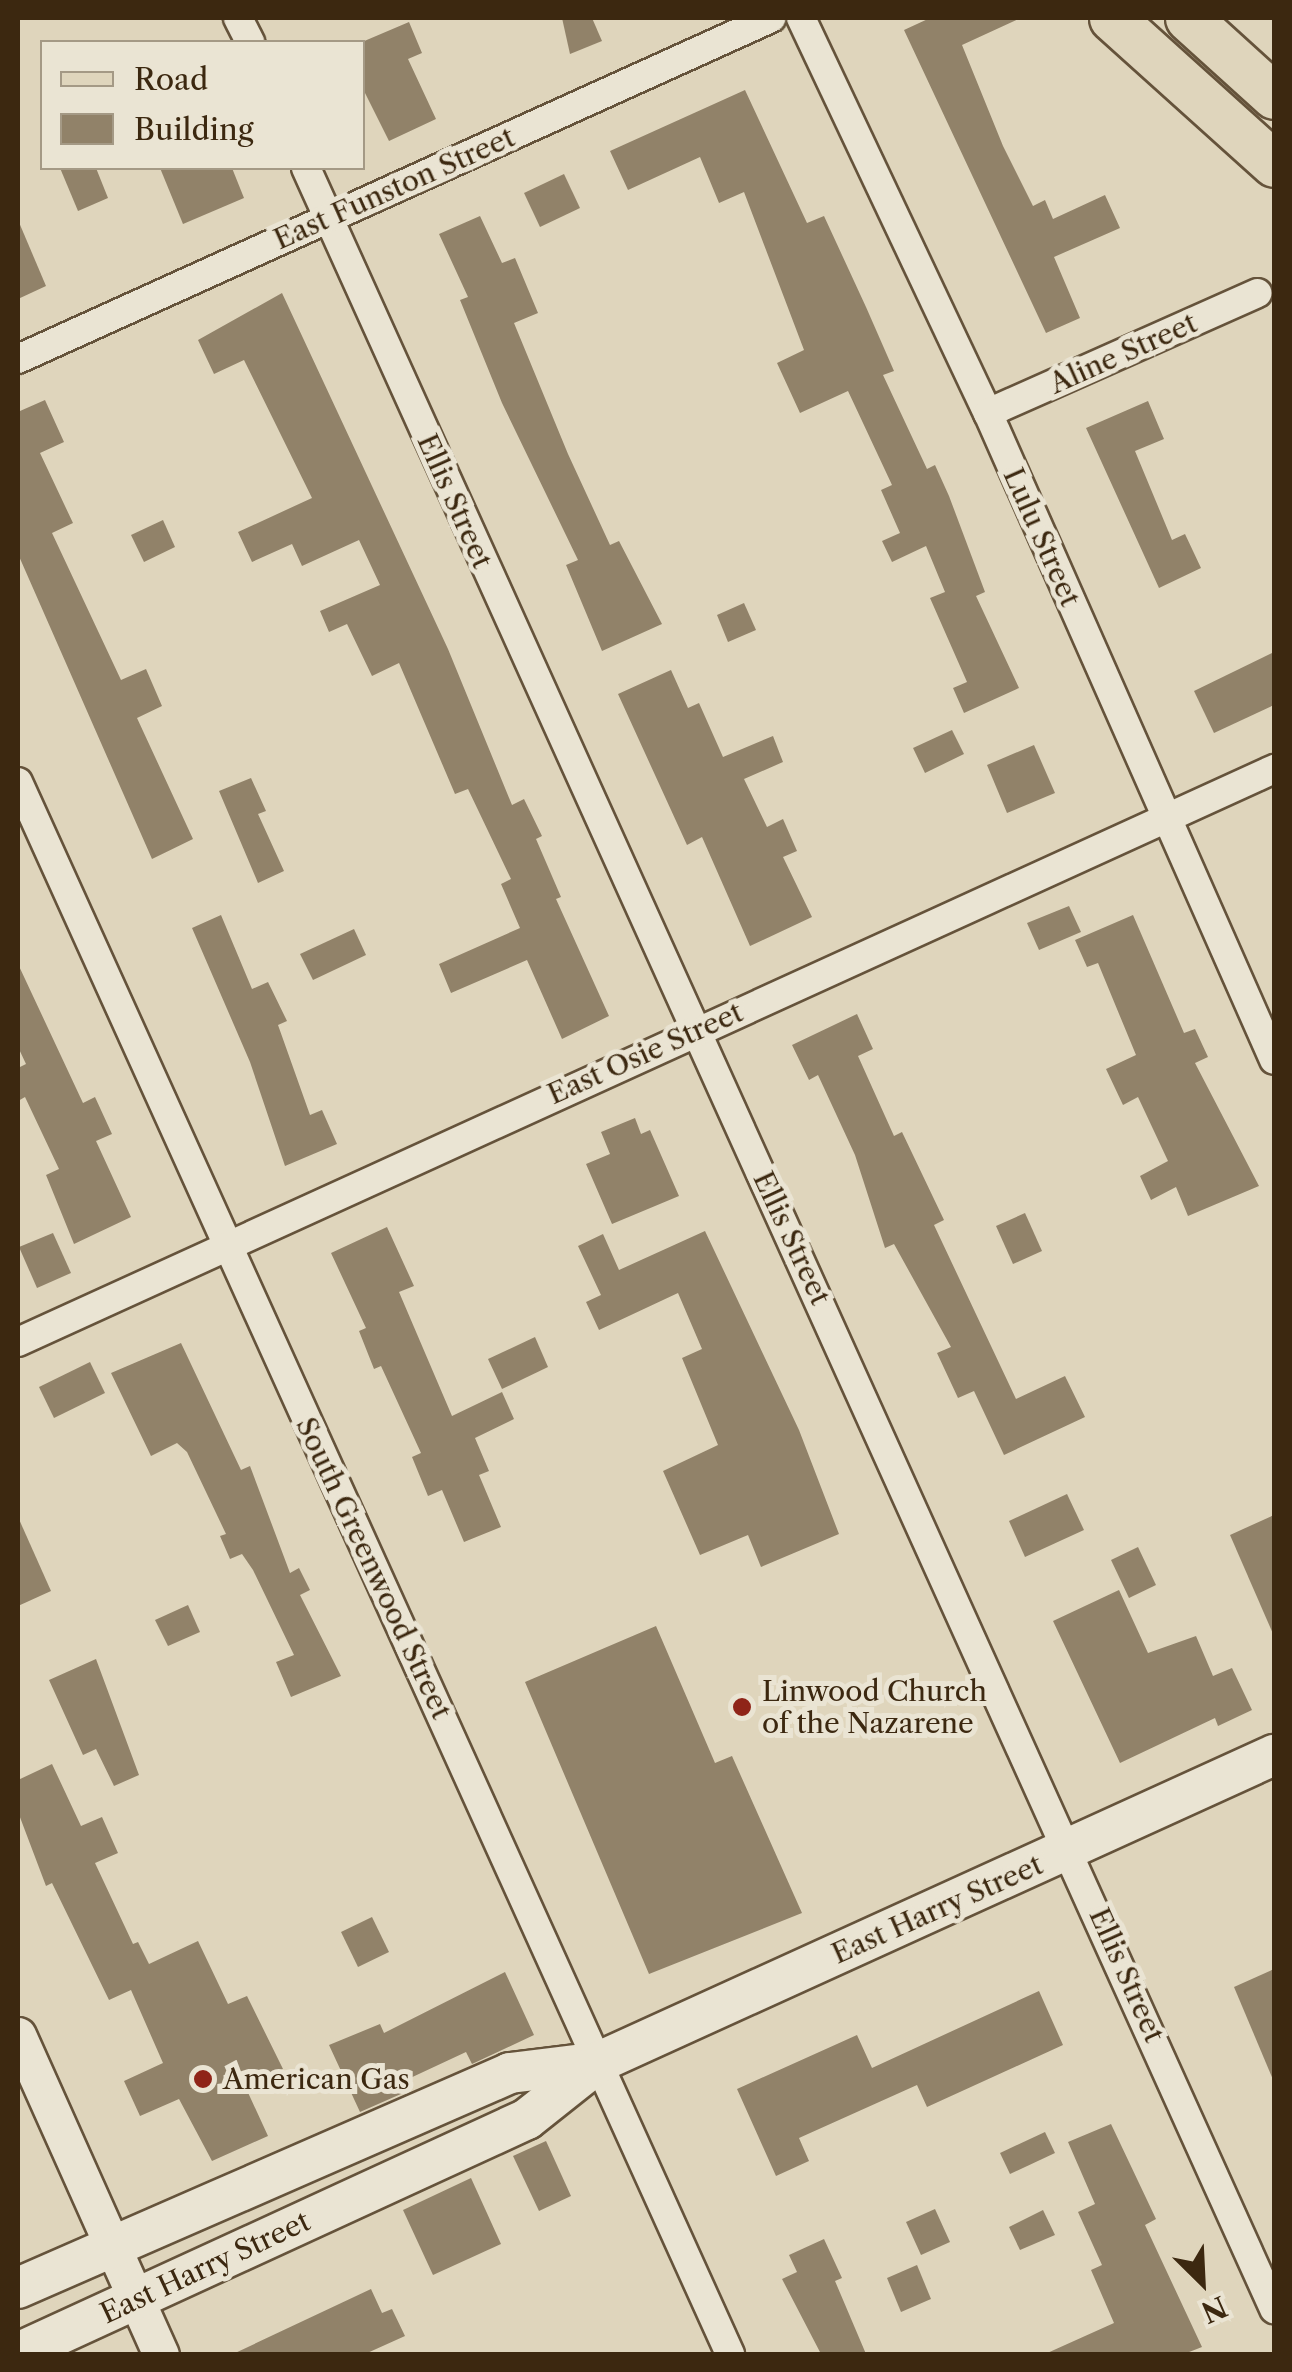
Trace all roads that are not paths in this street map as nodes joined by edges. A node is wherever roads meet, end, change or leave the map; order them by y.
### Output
1 (770, 18) edge
2 (802, 18) edge
3 (1112, 18) edge
4 (1188, 18) edge
5 (1274, 96) edge
6 (1274, 164) edge
7 (307, 170) edge
8 (328, 218) junction
9 (1258, 293) dead end
10 (18, 359) edge
11 (988, 413) junction
12 (1274, 769) edge
13 (18, 782) edge
14 (1165, 820) junction
15 (696, 1030) junction
16 (1274, 1060) edge
17 (227, 1245) junction
18 (18, 1342) edge
19 (1274, 1756) edge
20 (1070, 1848) junction
21 (18, 2035) edge
22 (600, 2062) junction
23 (112, 2244) junction
24 (18, 2288) edge
25 (136, 2299) junction
26 (1274, 2309) edge
27 (18, 2353) edge
28 (161, 2354) edge
29 (730, 2354) edge

1 - 8 street, East Funston Street
2 - 11 street, Lulu Street
3 - 6 main road
4 - 5 main road
7 - 8 street, Ellis Street
8 - 10 street, East Funston Street
8 - 15 street, Ellis Street
9 - 11 street, Aline Street
11 - 14 street, Lulu Street
12 - 14 street, East Osie Street
13 - 17 street, South Greenwood Street
14 - 15 street, East Osie Street
14 - 16 street, Lulu Street
15 - 17 street, East Osie Street
15 - 20 street, Ellis Street
17 - 18 street, East Osie Street
17 - 22 street, South Greenwood Street
19 - 20 main road, East Harry Street
20 - 22 main road, East Harry Street
20 - 26 street, Ellis Street
21 - 23 street
22 - 23 main road, East Harry Street
22 - 25 main road, East Harry Street
22 - 29 street, South Greenwood Street
23 - 24 main road, East Harry Street
23 - 25 street
25 - 27 main road, East Harry Street
25 - 28 street

